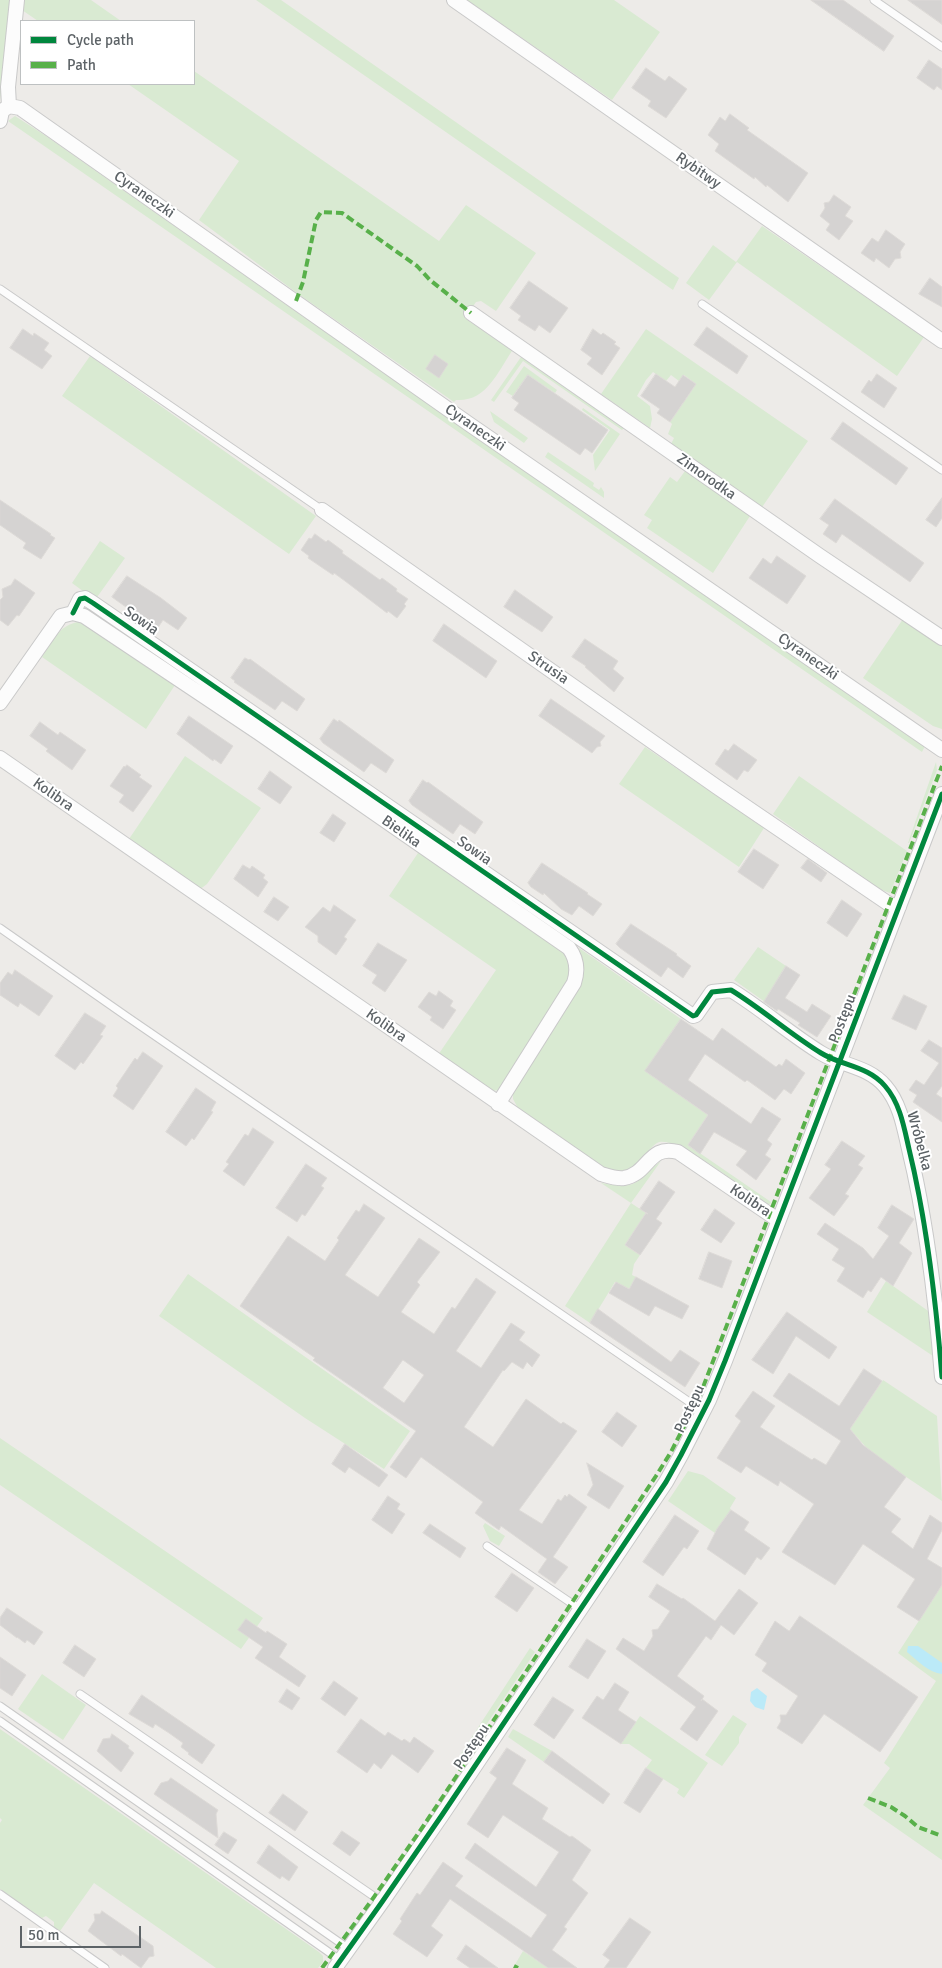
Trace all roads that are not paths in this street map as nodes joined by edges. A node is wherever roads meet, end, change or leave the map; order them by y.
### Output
1 (17, 0) edge
2 (454, 0) edge
3 (874, 0) edge
4 (942, 47) edge
5 (9, 106) junction
6 (0, 121) edge
7 (0, 289) edge
8 (702, 304) dead end
9 (471, 314) dead end
10 (942, 341) edge
11 (942, 470) edge
12 (322, 510) joint
13 (78, 614) junction
14 (942, 638) edge
15 (0, 703) edge
16 (942, 750) edge
17 (0, 758) edge
18 (942, 794) edge
19 (899, 907) junction
20 (0, 928) edge
21 (840, 1062) junction
22 (498, 1104) junction
23 (778, 1220) junction
24 (942, 1377) edge
25 (704, 1412) junction
26 (487, 1546) dead end
27 (580, 1609) junction
28 (80, 1694) dead end
29 (0, 1706) edge
30 (0, 1721) edge
31 (0, 1894) edge
32 (382, 1902) junction
33 (341, 1959) edge
34 (105, 1968) edge

1 - 5 street
2 - 10 street, Rybitwy
3 - 4 lane
5 - 6 street
5 - 16 street, Cyraneczki
7 - 12 lane, Strusia
8 - 11 lane
9 - 14 street, Zimorodka
12 - 19 street, Strusia
13 - 15 street
13 - 21 street, Sowia
13 - 22 street, Bielika
17 - 22 street, Kolibra
18 - 19 street, Postępu
19 - 21 street, Postępu
20 - 25 lane
21 - 23 street, Postępu
21 - 24 street, Wróbelka
22 - 23 street, Kolibra
23 - 25 street, Postępu
25 - 27 street, Postępu
26 - 27 lane
27 - 32 street, Postępu
28 - 32 lane
29 - 33 lane
30 - 33 lane
31 - 34 lane
32 - 33 street, Postępu

